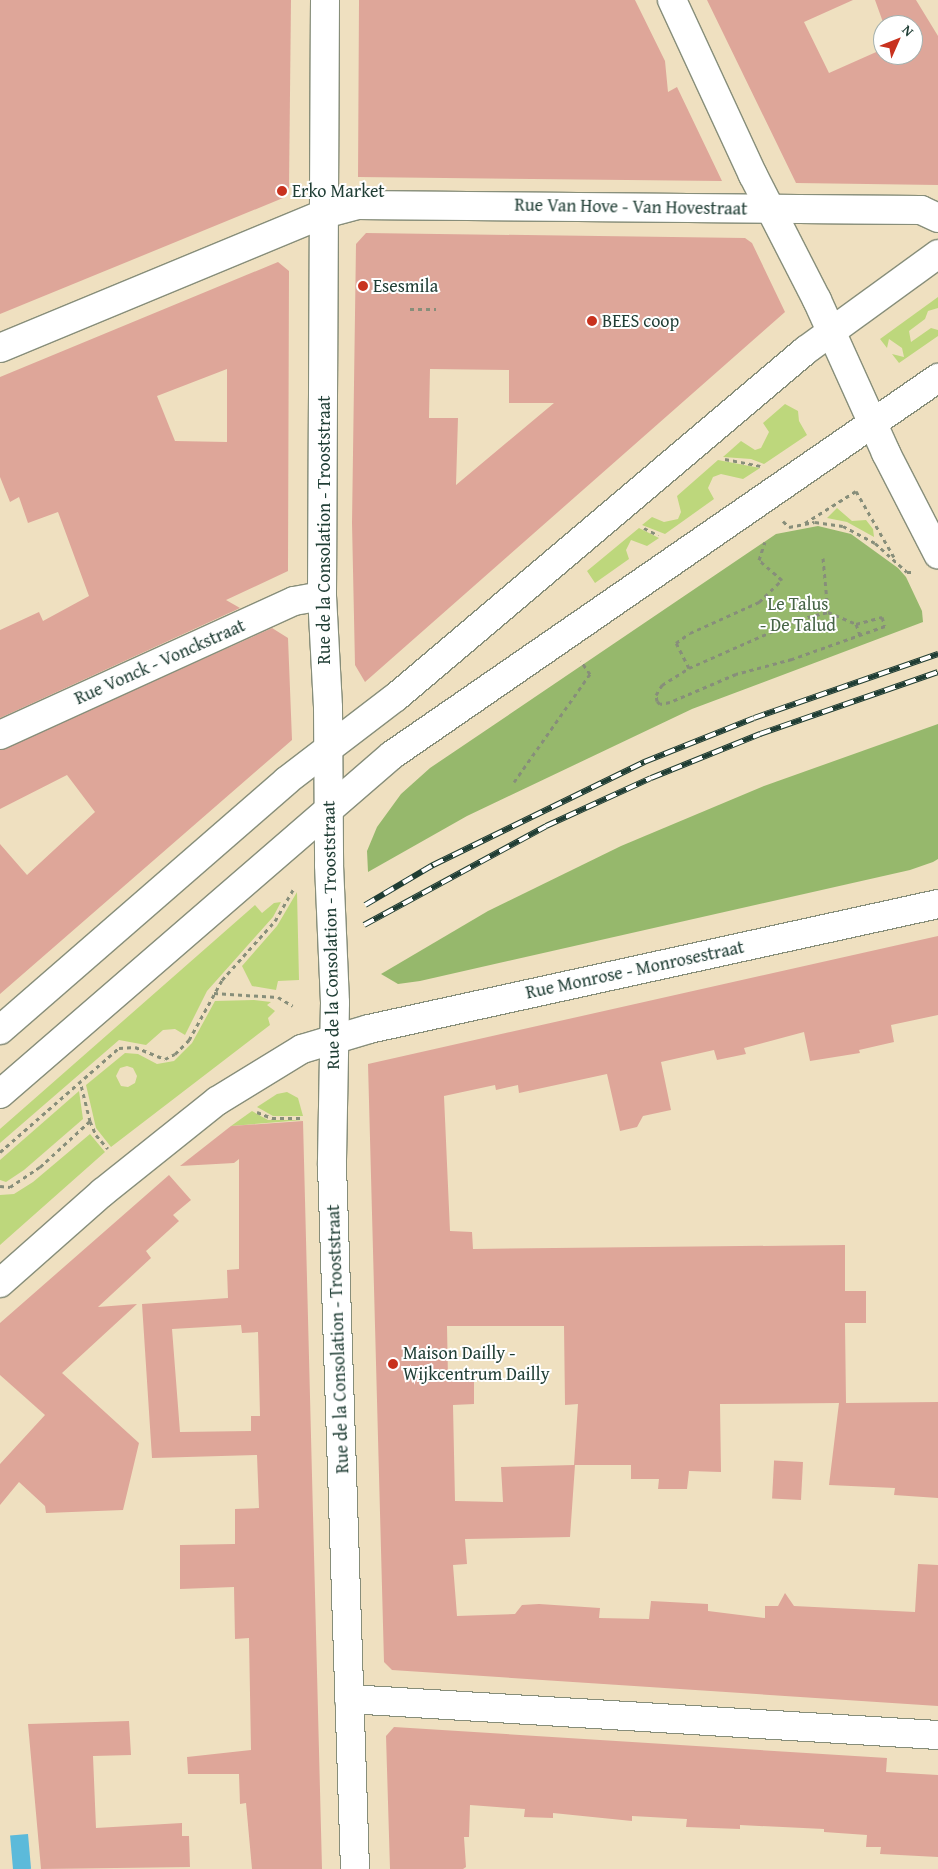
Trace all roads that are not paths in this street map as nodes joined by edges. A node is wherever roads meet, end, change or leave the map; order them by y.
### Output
1 (325, 0) edge
2 (672, 0) edge
3 (770, 209) junction
4 (324, 214) junction
5 (938, 218) edge
6 (938, 254) edge
7 (831, 331) junction
8 (0, 348) edge
9 (938, 378) edge
10 (873, 424) junction
11 (938, 554) edge
12 (322, 596) junction
13 (0, 735) edge
14 (329, 748) junction
15 (329, 810) junction
16 (938, 904) edge
17 (0, 1030) edge
18 (333, 1039) junction
19 (0, 1094) edge
20 (0, 1283) edge
21 (349, 1699) junction
22 (938, 1735) edge
23 (355, 1869) edge

1 - 4 street, Rue de la Consolation - Trooststraat
2 - 3 street
3 - 4 street, Rue Van Hove - Van Hovestraat
3 - 5 street, Rue Van Hove - Van Hovestraat
3 - 7 street
4 - 8 street, Rue Van Hove - Van Hovestraat
4 - 12 street, Rue de la Consolation - Trooststraat
6 - 7 street
7 - 10 street
7 - 14 street
9 - 10 street
10 - 11 street
10 - 15 street
12 - 13 street, Rue Vonck - Vonckstraat
12 - 14 street, Rue de la Consolation - Trooststraat
14 - 15 street, Rue de la Consolation - Trooststraat
14 - 17 street
15 - 18 street, Rue de la Consolation - Trooststraat
15 - 19 street
16 - 18 street, Rue Monrose - Monrosestraat
18 - 20 street, Rue Monrose - Monrosestraat
18 - 21 street, Rue de la Consolation - Trooststraat
21 - 22 street
21 - 23 street, Rue de la Consolation - Trooststraat

